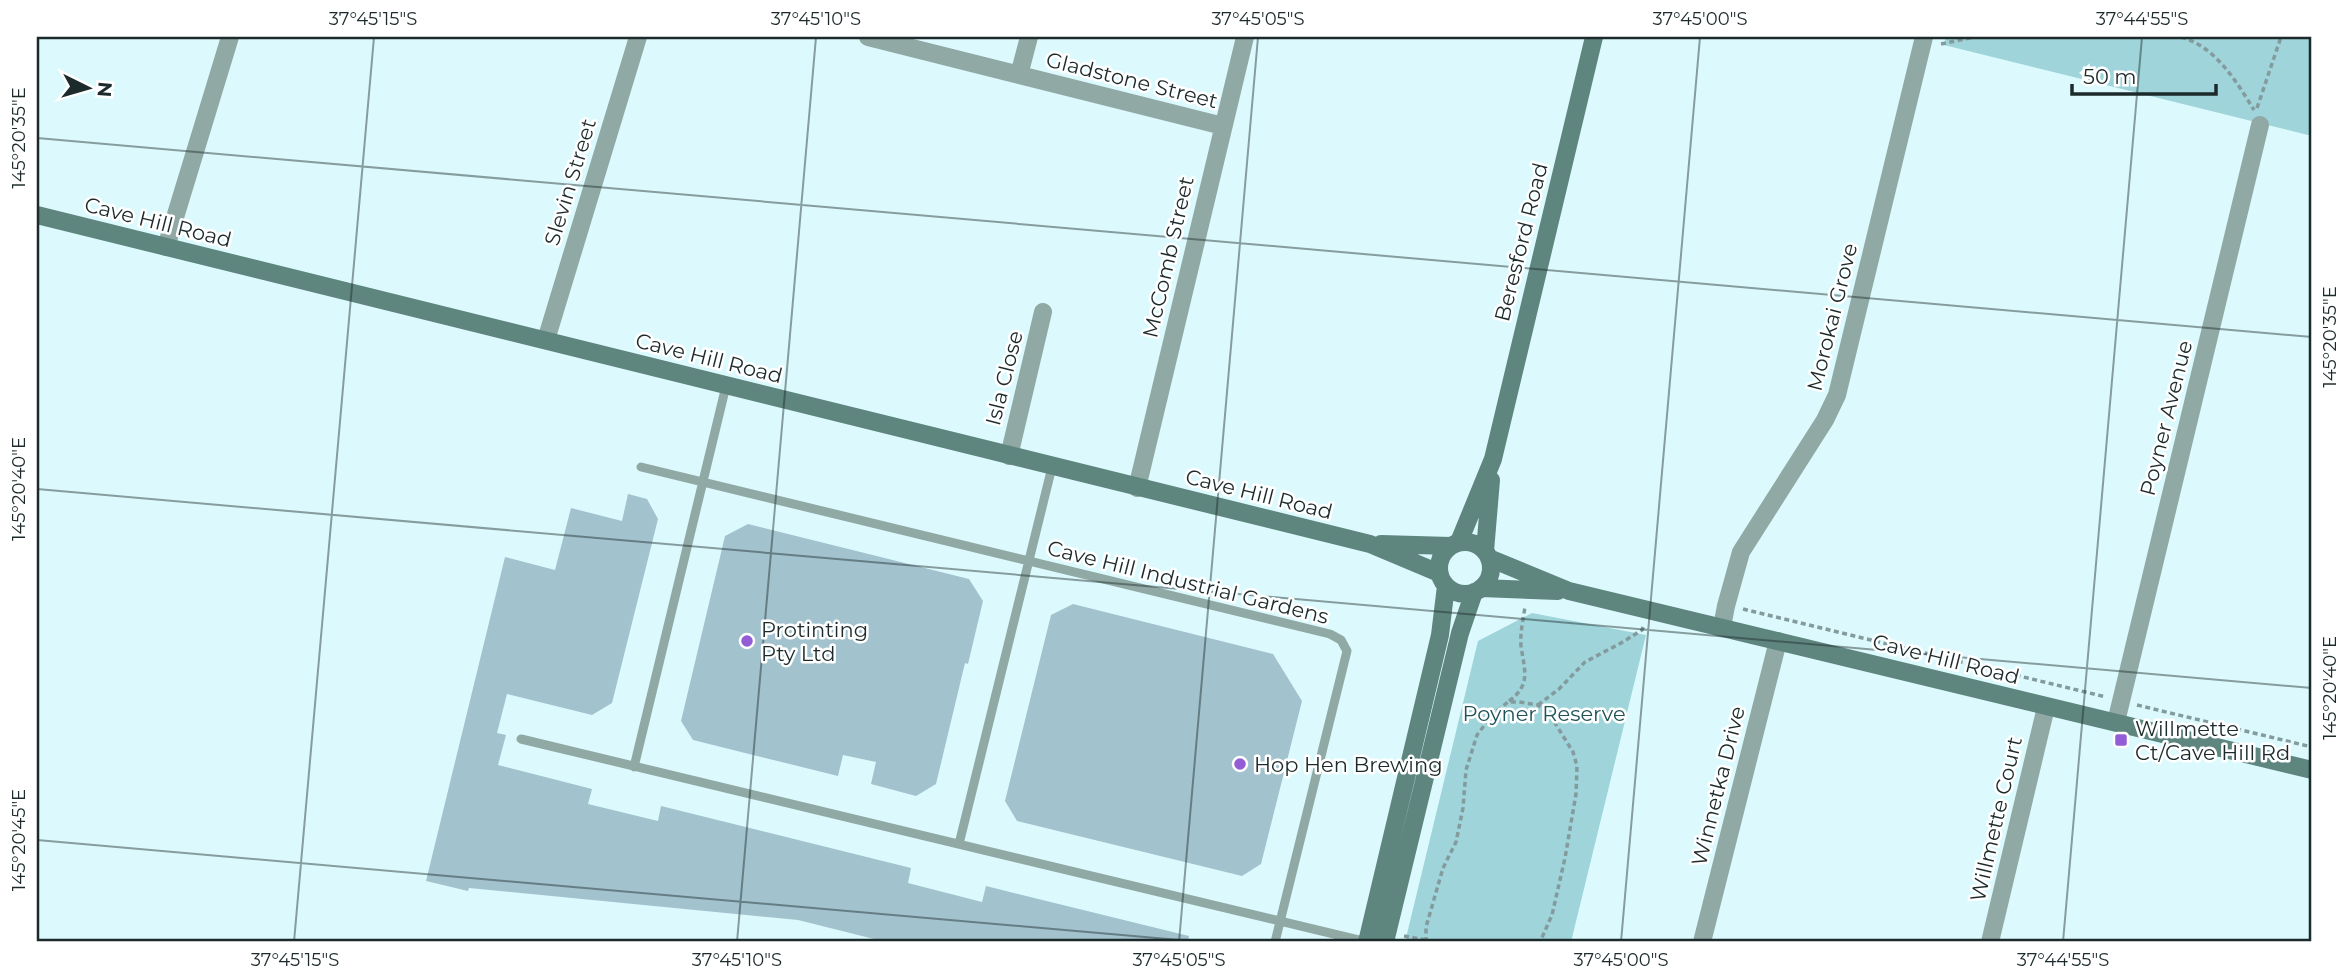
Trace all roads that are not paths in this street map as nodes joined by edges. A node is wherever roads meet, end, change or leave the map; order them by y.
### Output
1 (230, 37) edge
2 (638, 37) edge
3 (868, 37) edge
4 (1029, 37) edge
5 (1245, 37) edge
6 (1594, 37) edge
7 (1924, 37) edge
8 (1019, 75) junction
9 (2260, 125) dead end
10 (1223, 126) junction
11 (37, 215) edge
12 (166, 247) junction
13 (1043, 312) dead end
14 (546, 341) junction
15 (726, 386) junction
16 (1009, 456) junction
17 (1493, 459) junction
18 (640, 467) dead end
19 (1052, 467) junction
20 (704, 482) junction
21 (1137, 488) junction
22 (1370, 544) junction
23 (1455, 544) junction
24 (1487, 555) junction
25 (1028, 561) junction
26 (1442, 579) junction
27 (1478, 590) junction
28 (1569, 591) junction
29 (1722, 627) junction
30 (1778, 641) junction
31 (2046, 707) junction
32 (2116, 722) junction
33 (521, 739) dead end
34 (634, 767) junction
35 (2312, 770) edge
36 (959, 844) junction
37 (1280, 922) junction
38 (1275, 942) edge
39 (1367, 942) edge
40 (1385, 942) edge
41 (1703, 942) edge
42 (1990, 942) edge

1 - 12 street
2 - 14 street, Slevin Street
3 - 8 street, Gladstone Street
4 - 8 street
5 - 10 street, McComb Street
6 - 17 main road, Beresford Road
7 - 29 street, Morokai Grove
8 - 10 street, Gladstone Street
9 - 32 street, Poyner Avenue
10 - 21 street, McComb Street
11 - 12 main road, Cave Hill Road
12 - 14 main road, Cave Hill Road
13 - 16 street, Isla Close
14 - 15 main road, Cave Hill Road
15 - 16 main road, Cave Hill Road
15 - 20 lane
16 - 19 main road, Cave Hill Road
17 - 23 main road, Beresford Road
17 - 24 main road, Beresford Road
18 - 20 lane, Cave Hill Industrial Gardens
19 - 21 main road, Cave Hill Road
19 - 25 lane, Cave Hill Industrial Gardens
20 - 25 lane, Cave Hill Industrial Gardens
20 - 34 lane
21 - 22 main road, Cave Hill Road
22 - 23 main road, Cave Hill Road
22 - 26 main road, Cave Hill Road
23 - 24 main road
23 - 26 main road
24 - 27 main road
24 - 28 main road, Cave Hill Road
25 - 36 lane, Cave Hill Industrial Gardens
25 - 37 lane, Cave Hill Industrial Gardens
26 - 27 main road
26 - 39 main road
27 - 28 main road, Cave Hill Road
27 - 40 main road
28 - 29 main road, Cave Hill Road
29 - 30 main road, Cave Hill Road
30 - 31 main road, Cave Hill Road
30 - 41 street, Winnetka Drive
31 - 32 main road, Cave Hill Road
31 - 42 street, Willmette Court
32 - 35 main road, Cave Hill Road
33 - 34 lane
34 - 36 lane
36 - 37 lane
37 - 38 lane, Cave Hill Industrial Gardens
37 - 39 lane

